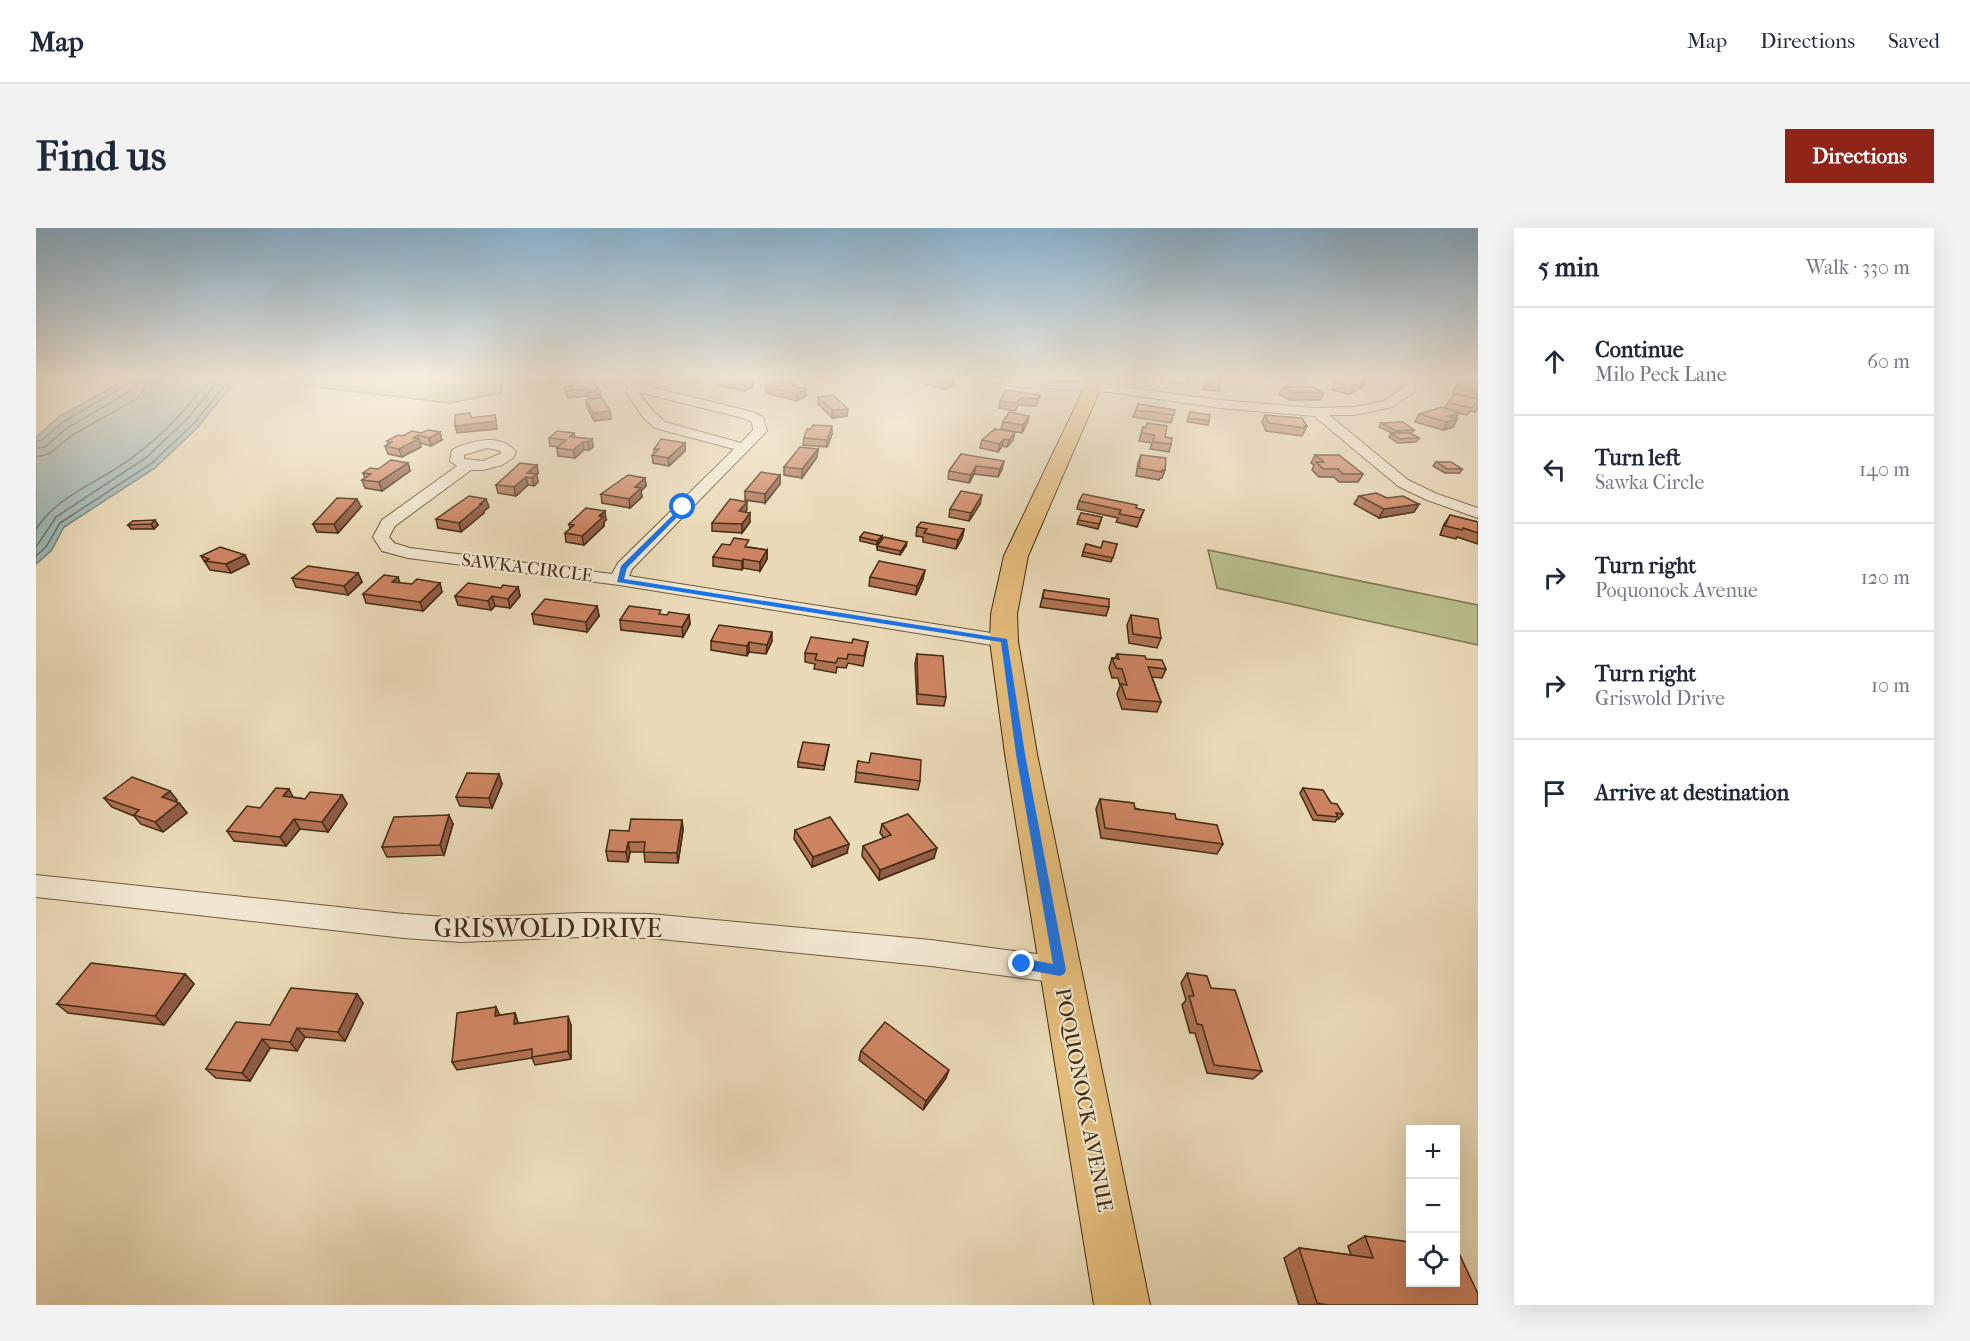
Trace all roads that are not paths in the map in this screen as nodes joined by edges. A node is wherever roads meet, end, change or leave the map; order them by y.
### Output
1 (675, 428) edge
2 (760, 428) edge
3 (1074, 428) edge
4 (1337, 428) edge
5 (741, 447) junction
6 (468, 465) dead end
7 (1478, 513) edge
8 (620, 580) junction
9 (1004, 641) junction
10 (36, 886) edge
11 (1060, 970) junction
12 (1122, 1305) edge

1 - 5 street
2 - 5 street
3 - 9 main road, POQUONOCK AVENUE
4 - 7 street
5 - 8 street
6 - 8 street, SAWKA CIRCLE
8 - 9 street, SAWKA CIRCLE
9 - 11 main road, POQUONOCK AVENUE
10 - 11 street, GRISWOLD DRIVE
11 - 12 main road, POQUONOCK AVENUE

